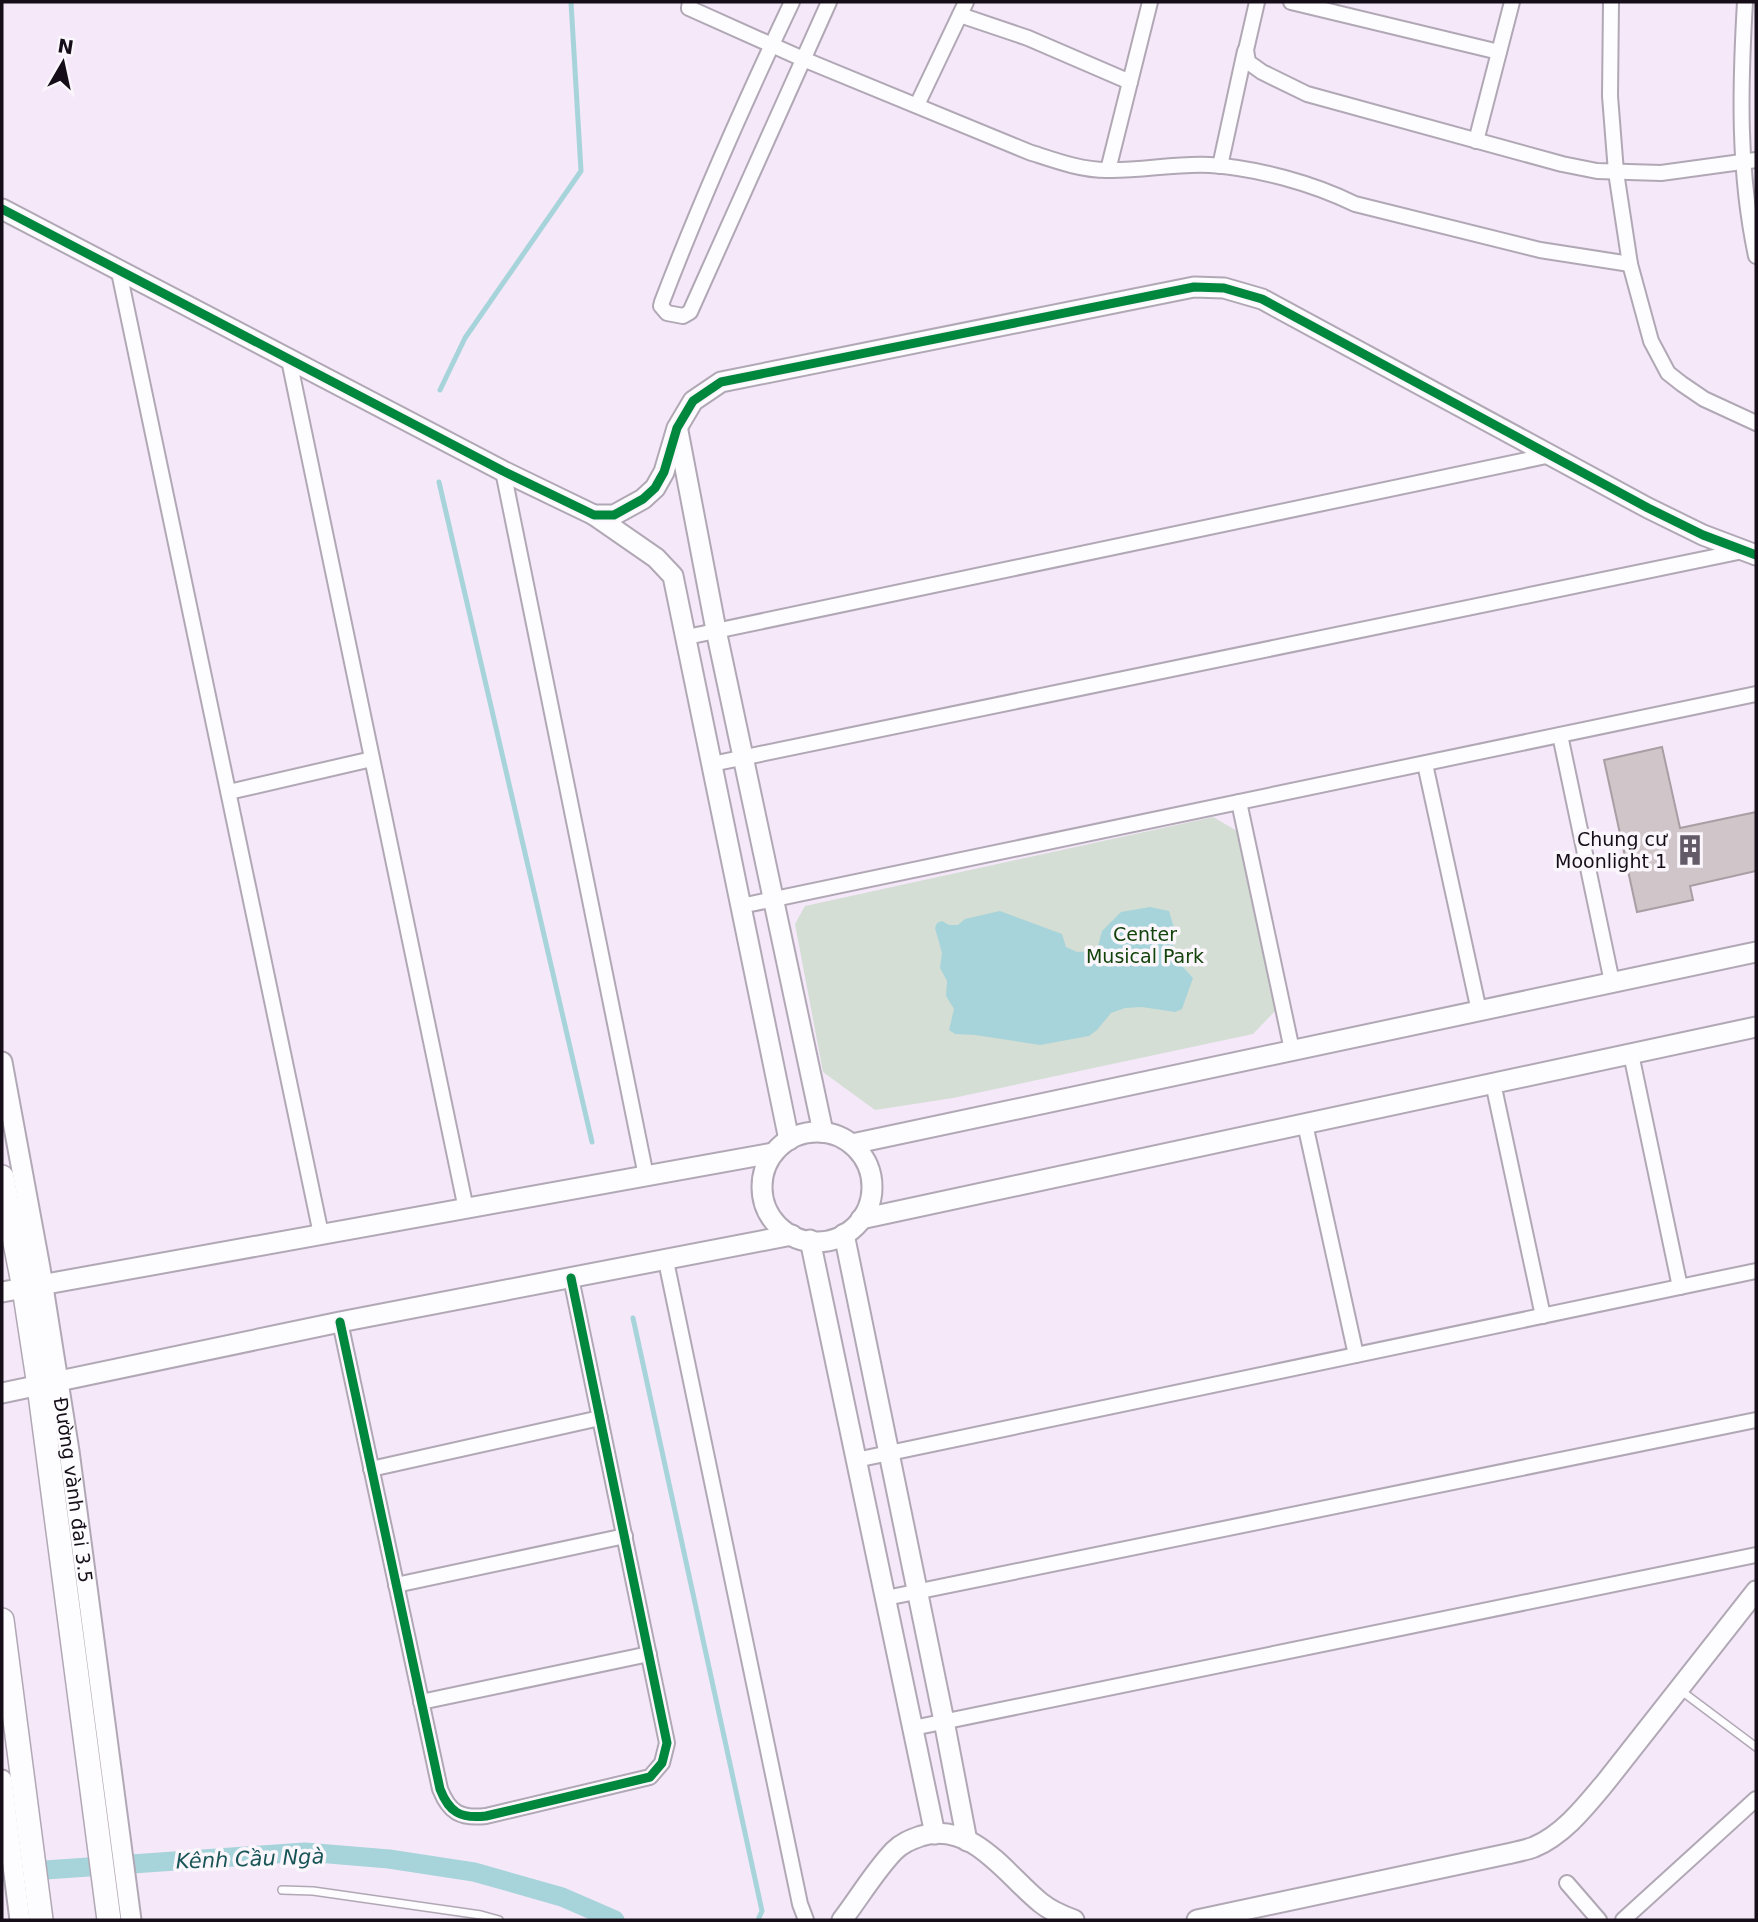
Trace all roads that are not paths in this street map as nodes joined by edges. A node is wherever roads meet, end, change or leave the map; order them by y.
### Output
1 (792, 2) edge
2 (829, 2) edge
3 (1150, 2) edge
4 (1257, 2) edge
5 (1291, 2) edge
6 (1512, 2) edge
7 (1611, 2) edge
8 (1745, 2) edge
9 (690, 4) edge
10 (963, 8) edge
11 (772, 44) junction
12 (1246, 50) junction
13 (1499, 52) junction
14 (803, 59) junction
15 (1130, 82) junction
16 (917, 105) junction
17 (1476, 141) junction
18 (1749, 161) edge
19 (1220, 166) junction
20 (1108, 170) junction
21 (1616, 172) junction
22 (2, 209) edge
23 (1756, 256) edge
24 (1630, 264) junction
25 (120, 272) junction
26 (289, 360) junction
27 (1756, 423) edge
28 (677, 428) junction
29 (1551, 456) junction
30 (503, 471) junction
31 (594, 515) junction
32 (1750, 553) edge
33 (716, 631) junction
34 (687, 636) junction
35 (1756, 694) edge
36 (1560, 736) junction
37 (743, 758) junction
38 (372, 759) junction
39 (712, 764) junction
40 (1425, 764) junction
41 (229, 792) junction
42 (1239, 802) junction
43 (773, 899) junction
44 (741, 906) junction
45 (1756, 951) edge
46 (1612, 982) junction
47 (1479, 1011) junction
48 (1756, 1027) edge
49 (1292, 1050) junction
50 (1631, 1054) junction
51 (2, 1062) edge
52 (1493, 1083) junction
53 (1306, 1124) junction
54 (823, 1132) junction
55 (789, 1140) junction
56 (852, 1144) junction
57 (773, 1153) junction
58 (646, 1176) junction
59 (2, 1177) edge
60 (466, 1209) junction
61 (861, 1219) junction
62 (321, 1234) junction
63 (844, 1234) junction
64 (801, 1238) junction
65 (666, 1261) junction
66 (1756, 1271) edge
67 (571, 1278) junction
68 (1680, 1287) junction
69 (23, 1288) edge
70 (1543, 1316) junction
71 (340, 1322) junction
72 (1356, 1355) junction
73 (49, 1384) junction
74 (2, 1393) edge
75 (600, 1418) junction
76 (1756, 1420) edge
77 (887, 1452) junction
78 (856, 1460) junction
79 (371, 1469) junction
80 (625, 1536) junction
81 (1756, 1555) edge
82 (396, 1585) junction
83 (1756, 1591) edge
84 (917, 1592) junction
85 (886, 1598) junction
86 (2, 1620) edge
87 (649, 1654) junction
88 (1679, 1689) junction
89 (421, 1702) junction
90 (944, 1721) junction
91 (914, 1728) junction
92 (1756, 1747) edge
93 (2, 1780) edge
94 (1756, 1799) edge
95 (935, 1834) junction
96 (20, 1839) junction
97 (967, 1840) junction
98 (1567, 1883) dead end
99 (282, 1890) dead end
100 (117, 1896) junction
101 (30, 1914) edge
102 (109, 1920) edge
103 (131, 1920) edge
104 (499, 1920) edge
105 (806, 1920) edge
106 (842, 1920) edge
107 (1074, 1920) edge
108 (1197, 1920) edge
109 (1599, 1920) edge
110 (1623, 1920) edge

1 - 11 street
2 - 14 street
3 - 15 street
4 - 12 street
5 - 13 street
6 - 13 street
7 - 21 street
8 - 18 street
9 - 11 street
10 - 15 street
10 - 16 street
11 - 14 street
11 - 14 street
12 - 17 street
12 - 19 street
13 - 17 street
14 - 16 street
15 - 20 street
16 - 20 street
17 - 21 street
18 - 21 street
18 - 23 street
19 - 20 street
19 - 24 street
21 - 24 street
22 - 25 street
24 - 27 street
25 - 26 street
25 - 41 street
26 - 30 street
26 - 38 street
28 - 29 street
28 - 31 street
28 - 33 street
29 - 32 street
29 - 33 street
30 - 31 street
30 - 58 street
31 - 34 street
32 - 37 street
33 - 34 street
33 - 37 street
34 - 39 street
35 - 36 street
36 - 40 street
36 - 46 street
37 - 39 street
37 - 43 street
38 - 41 street
38 - 60 street
39 - 44 street
40 - 42 street
40 - 47 street
41 - 62 street
42 - 43 street
42 - 49 street
43 - 44 street
43 - 54 street
44 - 55 street
45 - 46 street
46 - 47 street
47 - 49 street
48 - 50 street
49 - 56 street
50 - 52 street
50 - 68 street
51 - 69 street, Đường vành đai 3.5
52 - 53 street
52 - 70 street
53 - 61 street
53 - 72 street
54 - 55 street
54 - 56 street
55 - 57 street
56 - 61 street
57 - 58 street
57 - 64 street
58 - 60 street
59 - 69 main road, Đường vành đai 3.5
60 - 62 street
61 - 63 street
62 - 69 street
63 - 64 street
63 - 77 street
64 - 65 street
64 - 78 street
65 - 67 street
65 - 105 street
66 - 68 street
67 - 71 street
67 - 75 street
68 - 70 street
69 - 73 main road, Đường vành đai 3.5
70 - 72 street
71 - 73 street
71 - 79 street
72 - 77 street
73 - 74 street
73 - 100 main road, Đường vành đai 3.5
75 - 79 street
75 - 80 street
76 - 84 street
77 - 78 street
77 - 84 street
78 - 85 street
79 - 82 street
80 - 82 street
80 - 87 street
81 - 90 street
82 - 89 street
83 - 88 street
84 - 85 street
84 - 90 street
85 - 91 street
86 - 96 main road
87 - 89 street
87 - 89 street
88 - 92 lane
88 - 108 street
90 - 91 street
90 - 97 street
91 - 95 street
93 - 96 street
94 - 110 street
95 - 97 street
95 - 106 street
96 - 101 main road
97 - 107 street
98 - 109 street
99 - 104 lane
100 - 102 main road, Đường vành đai 3.5
100 - 103 street, Đường vành đai 3.5

